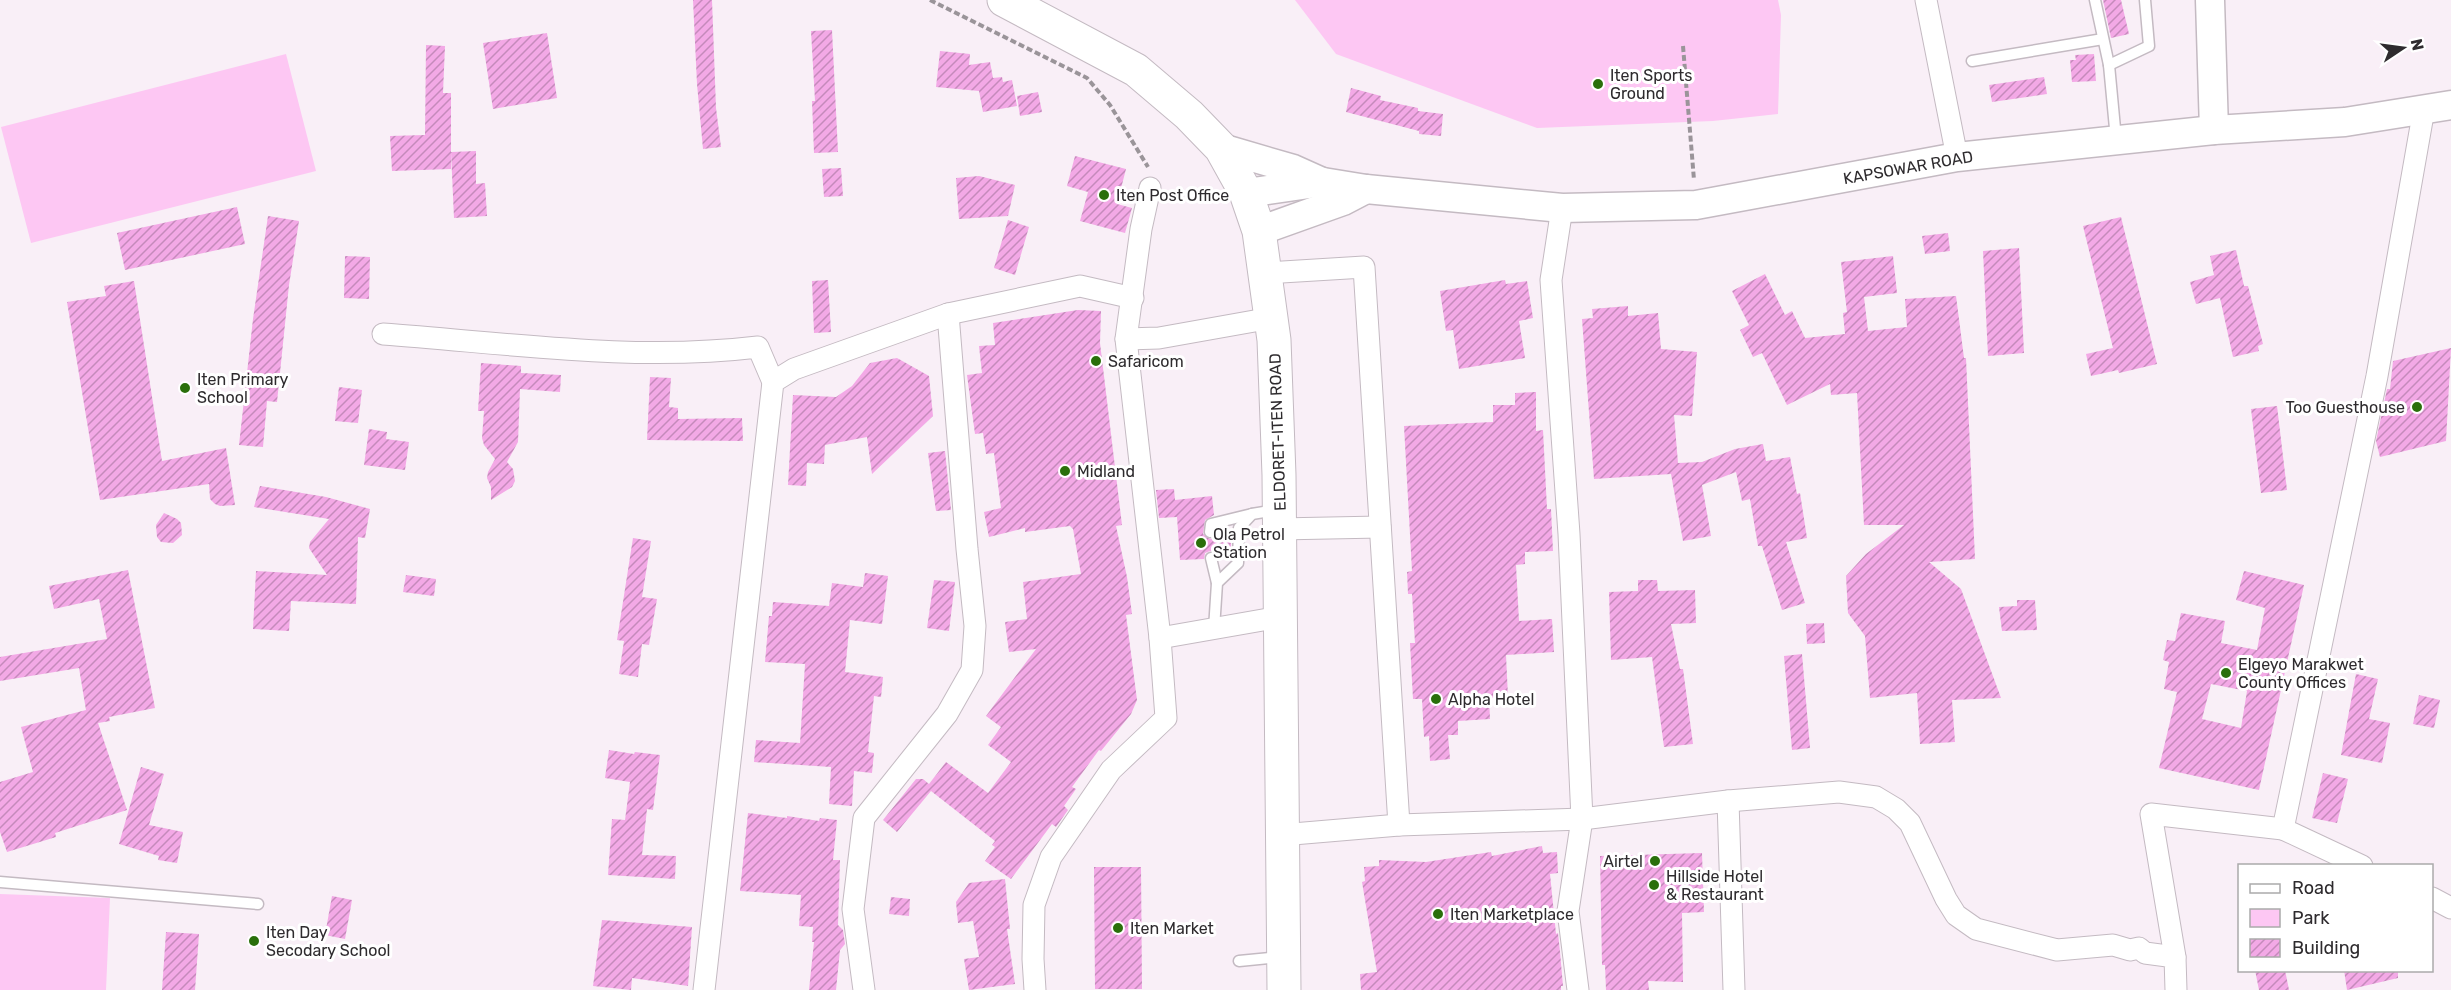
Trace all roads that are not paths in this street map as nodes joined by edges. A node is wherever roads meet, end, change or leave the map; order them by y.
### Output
1 (1004, 0) edge
2 (1926, 0) edge
3 (2095, 0) edge
4 (2145, 0) edge
5 (2210, 0) edge
6 (2103, 39) junction
7 (1972, 61) dead end
8 (2109, 65) junction
9 (2437, 107) edge
10 (2214, 130) junction
11 (2116, 139) junction
12 (1221, 148) junction
13 (1957, 157) junction
14 (1323, 182) junction
15 (1150, 188) road end
16 (1366, 189) junction
17 (1246, 193) junction
18 (1562, 208) junction
19 (1259, 231) junction
20 (1265, 273) junction
21 (1133, 298) junction
22 (948, 314) junction
23 (1271, 318) junction
24 (383, 334) dead end
25 (1126, 339) junction
26 (773, 382) junction
27 (1270, 517) junction
28 (1380, 527) junction
29 (1210, 532) dead end
30 (1211, 558) dead end
31 (1217, 583) junction
32 (1280, 617) junction
33 (1214, 628) junction
34 (1160, 638) junction
35 (1728, 801) junction
36 (1582, 819) junction
37 (1399, 825) junction
38 (2283, 829) junction
39 (1281, 835) junction
40 (2358, 864) edge
41 (0, 882) edge
42 (2433, 899) edge
43 (258, 904) dead end
44 (2451, 908) edge
45 (1283, 957) junction
46 (2175, 957) junction
47 (1239, 961) dead end
48 (704, 990) edge
49 (864, 990) edge
50 (1035, 990) edge
51 (1284, 990) edge
52 (1578, 990) edge
53 (1734, 990) edge
54 (2176, 990) edge

1 - 12 main road, ELDORET-ITEN ROAD
2 - 13 street
3 - 6 lane
4 - 8 lane
5 - 10 main road
6 - 7 lane
6 - 8 lane
8 - 11 lane
9 - 10 main road, KAPSOWAR ROAD
9 - 38 street
10 - 11 main road, KAPSOWAR ROAD
11 - 13 main road, KAPSOWAR ROAD
12 - 14 main road
12 - 17 main road, ELDORET-ITEN ROAD
13 - 18 main road, KAPSOWAR ROAD
14 - 16 main road, KAPSOWAR ROAD
14 - 17 main road, KAPSOWAR ROAD
15 - 21 street
16 - 18 main road, KAPSOWAR ROAD
16 - 19 main road
17 - 19 main road, ELDORET-ITEN ROAD
18 - 36 street
19 - 20 main road, ELDORET-ITEN ROAD
20 - 23 main road, ELDORET-ITEN ROAD
20 - 28 street
21 - 22 street
21 - 25 street
22 - 26 street
22 - 49 street
23 - 25 street
23 - 27 main road, ELDORET-ITEN ROAD
24 - 26 street
25 - 34 street
26 - 48 street
27 - 28 street
27 - 29 lane
27 - 31 lane
27 - 32 main road, ELDORET-ITEN ROAD
28 - 37 street
30 - 31 lane
31 - 33 lane
32 - 33 street
32 - 39 main road, ELDORET-ITEN ROAD
33 - 34 street
34 - 50 street
35 - 36 street
35 - 46 street
35 - 53 street
36 - 37 street
36 - 52 street
37 - 39 street
38 - 40 street
38 - 46 street
39 - 45 main road, ELDORET-ITEN ROAD
41 - 43 lane
42 - 44 street
45 - 47 lane
45 - 51 main road, ELDORET-ITEN ROAD
46 - 54 street

